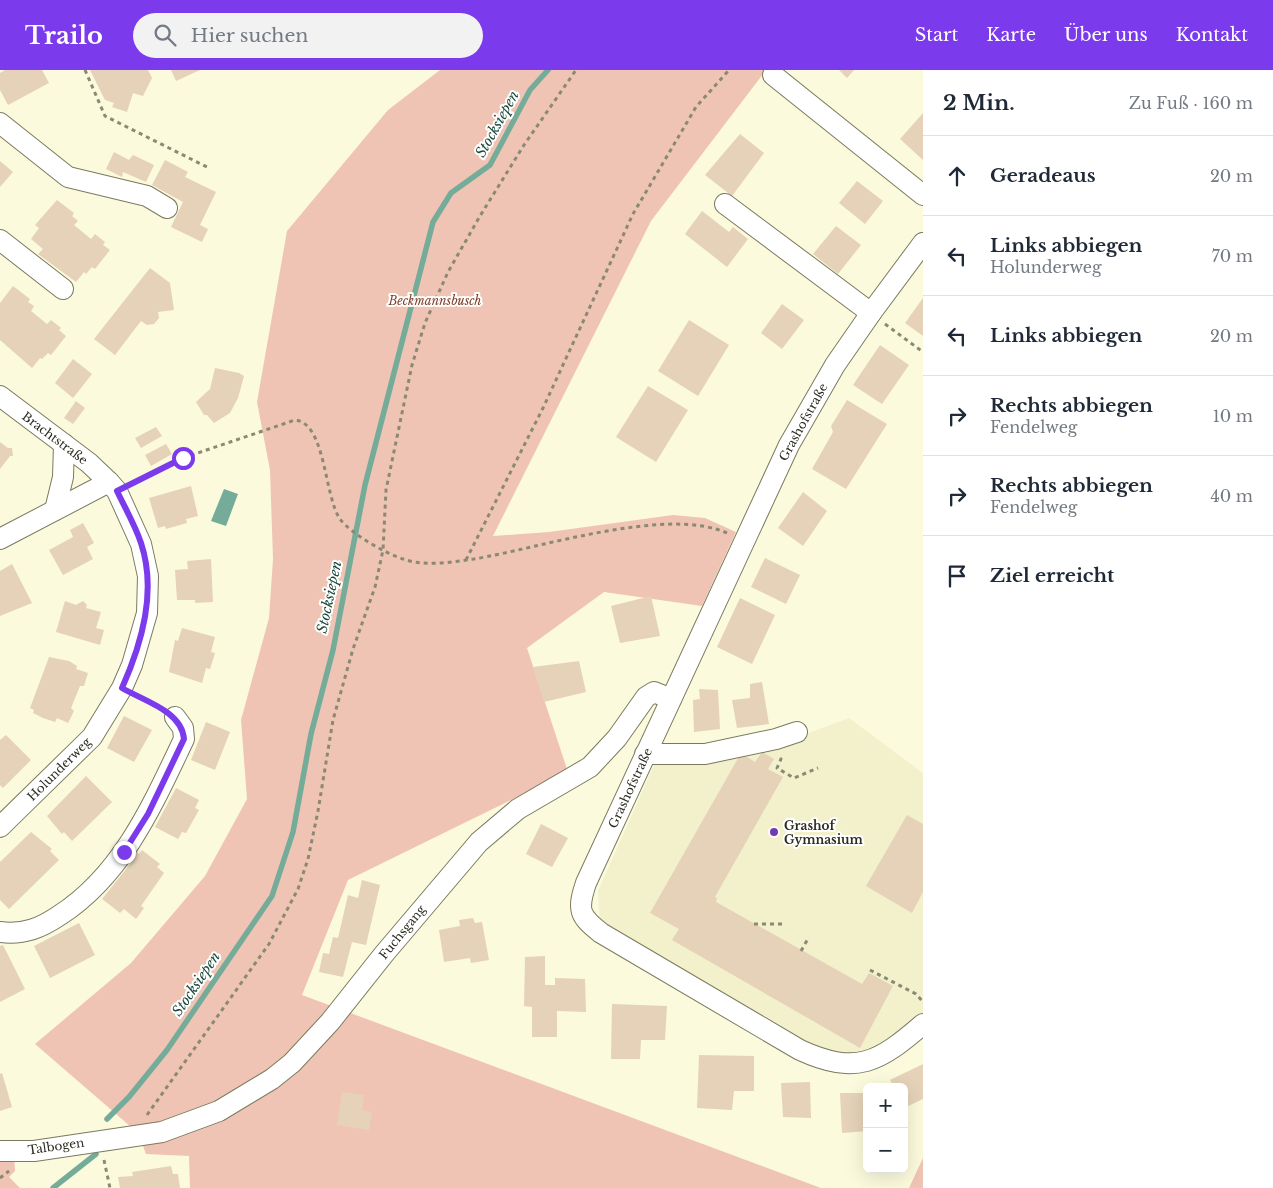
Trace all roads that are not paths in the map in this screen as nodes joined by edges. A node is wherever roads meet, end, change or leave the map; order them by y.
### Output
1 (773, 75) dead end
2 (0, 123) edge
3 (923, 195) edge
4 (725, 204) dead end
5 (168, 208) dead end
6 (0, 240) edge
7 (923, 244) edge
8 (63, 289) dead end
9 (871, 313) junction
10 (0, 396) edge
11 (64, 444) junction
12 (113, 486) junction
13 (55, 510) junction
14 (0, 539) edge
15 (671, 699) junction
16 (175, 717) road end
17 (797, 732) dead end
18 (645, 754) junction
19 (0, 827) edge
20 (0, 932) edge
21 (923, 1024) edge
22 (106, 1139) joint
23 (0, 1151) edge

1 - 3 street
2 - 5 street
4 - 9 street
6 - 8 street
7 - 9 street, Grashofstraße
9 - 15 street, Grashofstraße
10 - 11 street, Brachtstraße
11 - 12 street, Brachtstraße
11 - 13 street
12 - 13 street
12 - 19 street, Holunderweg
13 - 14 street
15 - 18 street, Grashofstraße
15 - 22 street, Fuchsgang
16 - 20 street
17 - 18 street
18 - 21 street, Grashofstraße
22 - 23 street, Talbogen

